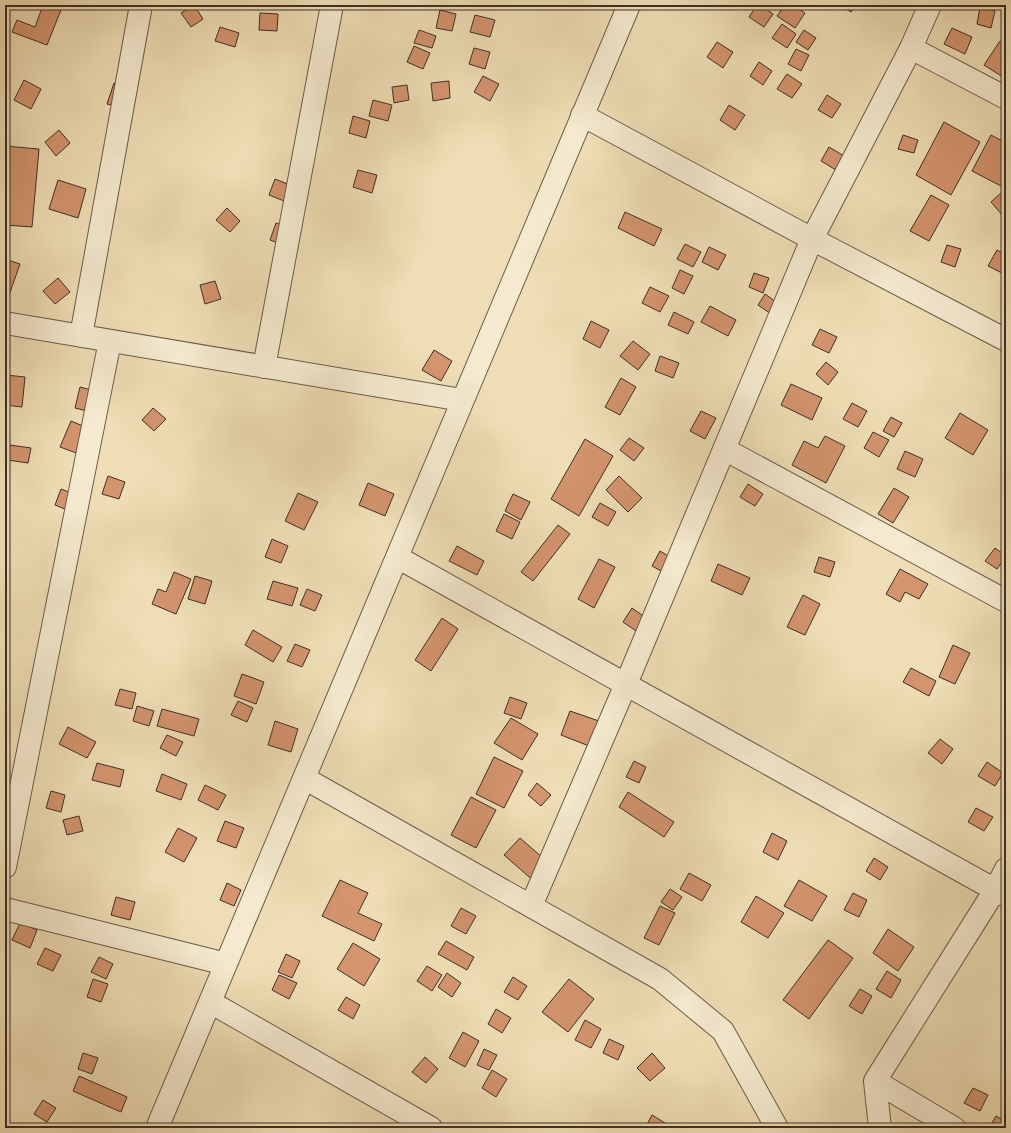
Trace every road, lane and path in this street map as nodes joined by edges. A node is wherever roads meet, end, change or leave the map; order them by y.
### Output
1 (141, 5) edge
2 (332, 5) edge
3 (629, 5) edge
4 (930, 5) edge
5 (911, 48) junction
6 (1006, 98) edge
7 (582, 115) junction
8 (812, 239) junction
9 (5, 323) edge
10 (81, 336) junction
11 (1006, 340) edge
12 (110, 341) junction
13 (264, 367) junction
14 (462, 400) junction
15 (724, 450) junction
16 (397, 557) junction
17 (1006, 602) edge
18 (626, 684) junction
19 (304, 778) junction
20 (5, 867) edge
21 (1006, 869) edge
22 (1001, 893) edge
23 (531, 906) junction
24 (5, 909) edge
25 (226, 964) junction
26 (210, 1002) junction
27 (875, 1081) junction
28 (157, 1128) edge
29 (431, 1128) edge
30 (777, 1128) edge
31 (880, 1128) edge
32 (954, 1128) edge

1 - 10 street
2 - 13 street
3 - 7 street
4 - 5 street
5 - 6 street
5 - 8 street
7 - 8 street
7 - 14 street
8 - 11 street
8 - 15 street
9 - 10 street
10 - 12 street
12 - 13 street
12 - 20 street
13 - 14 street
14 - 16 street
15 - 17 street
15 - 18 street
16 - 18 street
16 - 19 street
18 - 22 street
18 - 23 street
19 - 23 street
19 - 25 street
21 - 22 street
22 - 27 street
23 - 30 street
24 - 25 street
25 - 26 street
26 - 28 street
26 - 29 street
27 - 31 street
27 - 32 street

